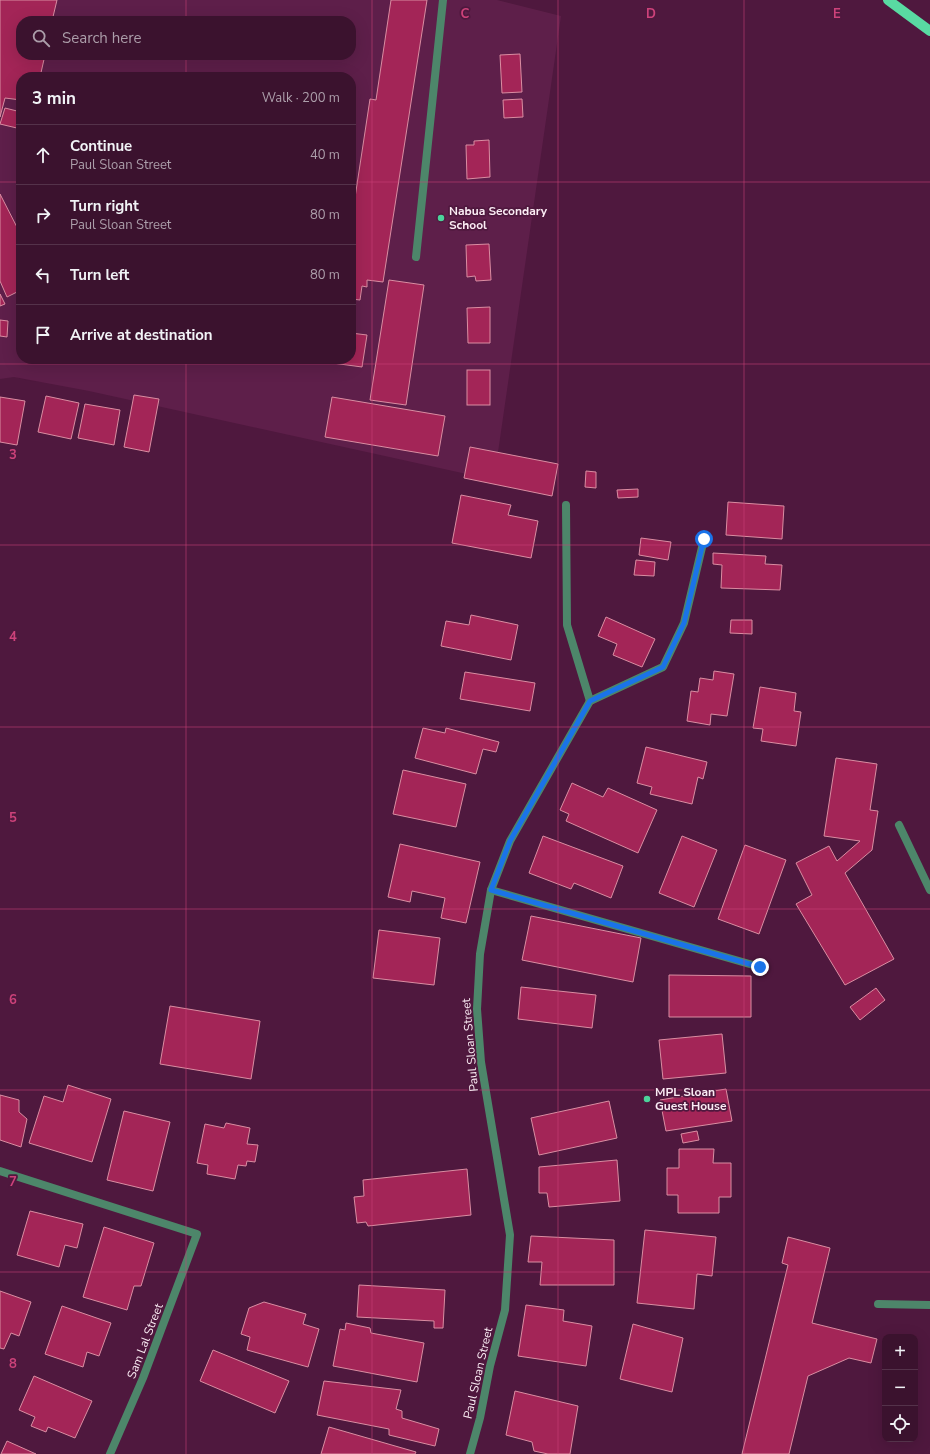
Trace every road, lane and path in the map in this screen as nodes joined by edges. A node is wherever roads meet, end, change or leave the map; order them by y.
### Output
1 (443, 0) edge
2 (888, 0) edge
3 (930, 31) edge
4 (416, 257) dead end
5 (566, 504) dead end
6 (704, 539) dead end
7 (590, 701) junction
8 (899, 825) dead end
9 (491, 890) junction
10 (930, 890) edge
11 (760, 967) dead end
12 (0, 1171) edge
13 (878, 1304) dead end
14 (930, 1305) edge
15 (110, 1454) edge
16 (470, 1454) edge

1 - 4 street
2 - 3 main road
5 - 7 street
6 - 7 street
7 - 9 street, Paul Sloan Street
8 - 10 street
9 - 11 street
9 - 16 street, Paul Sloan Street
12 - 15 street, Sam Lal Street
13 - 14 street

